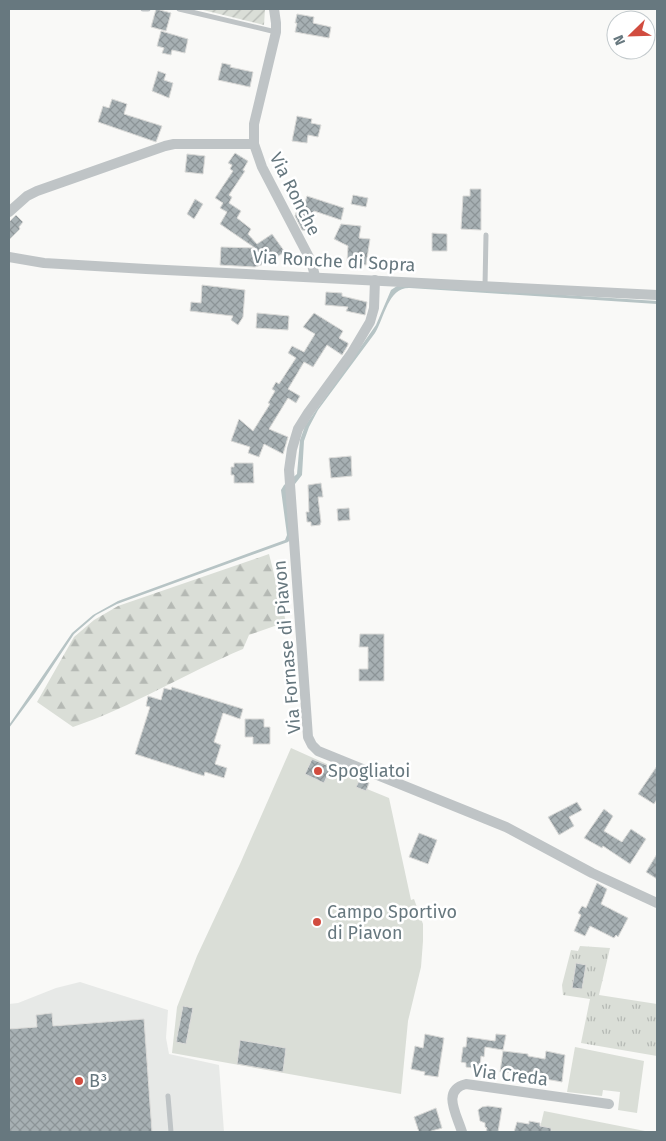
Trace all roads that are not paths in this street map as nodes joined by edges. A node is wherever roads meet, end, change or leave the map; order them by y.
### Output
1 (144, 9) edge
2 (148, 9) edge
3 (179, 9) edge
4 (274, 9) edge
5 (276, 32) junction
6 (254, 144) junction
7 (9, 212) edge
8 (486, 234) dead end
9 (9, 258) edge
10 (315, 276) junction
11 (375, 280) junction
12 (485, 286) junction
13 (657, 295) edge
14 (657, 903) edge
15 (168, 1096) dead end
16 (609, 1104) dead end
17 (171, 1132) edge
18 (462, 1132) edge

1 - 2 lane
3 - 5 lane
4 - 5 street, Via Ronche
5 - 6 street, Via Ronche
6 - 7 street
6 - 10 street, Via Ronche
8 - 12 lane
9 - 10 street, Via Ronche di Sopra
10 - 11 street, Via Ronche di Sopra
11 - 12 street, Via Ronche di Sopra
11 - 14 street, Via Fornase di Piavon
12 - 13 street, Via Ronche di Sopra
15 - 17 lane
16 - 18 street, Via Creda

